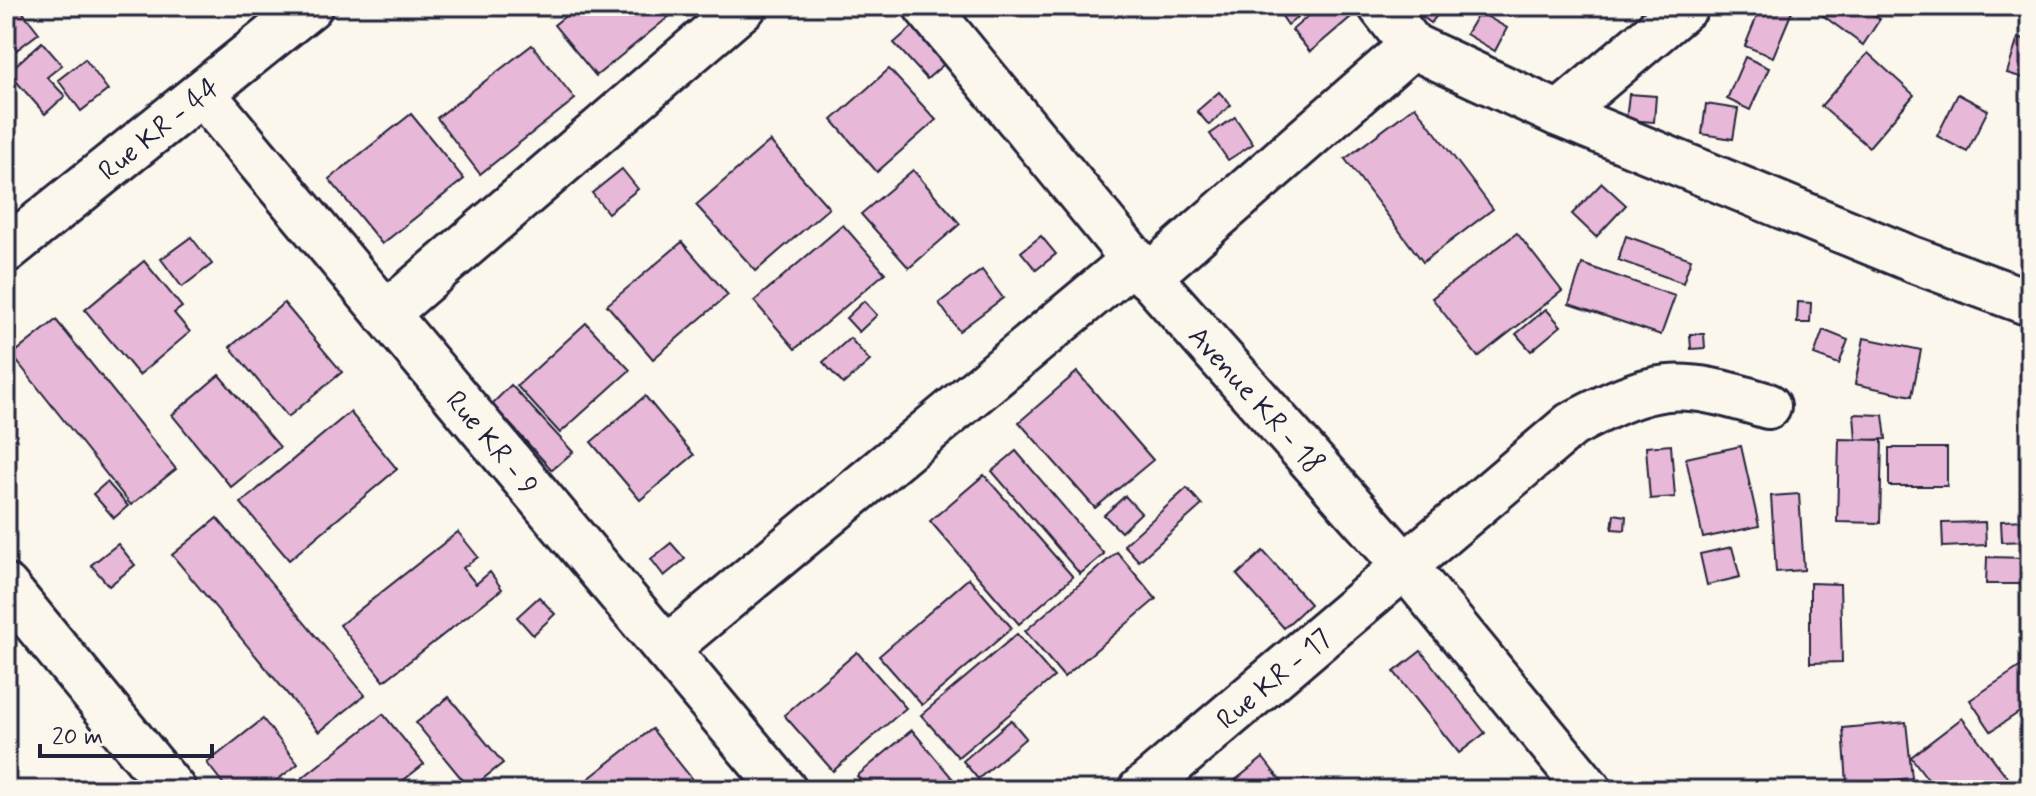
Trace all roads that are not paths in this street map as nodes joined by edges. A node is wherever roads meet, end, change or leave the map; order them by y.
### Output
1 (310, 6) edge
2 (744, 6) edge
3 (926, 6) edge
4 (1381, 6) edge
5 (1686, 6) edge
6 (1412, 46) junction
7 (202, 93) junction
8 (1559, 114) junction
9 (6, 250) edge
10 (1141, 268) junction
11 (2030, 303) edge
12 (386, 314) junction
13 (1768, 406) dead end
14 (1405, 566) junction
15 (6, 587) edge
16 (666, 649) junction
17 (173, 790) edge
18 (784, 790) edge
19 (1141, 790) edge
20 (1589, 790) edge

1 - 7 street, Rue KR - 44
2 - 12 street
3 - 10 street, Avenue KR - 18
4 - 6 street
5 - 8 street
6 - 8 street
6 - 10 street
7 - 9 street, Rue KR - 44
7 - 12 street, Rue KR - 9
8 - 11 street
10 - 14 street, Avenue KR - 18
10 - 16 street
12 - 16 street, Rue KR - 9
13 - 14 street, Rue KR - 17
14 - 19 street, Rue KR - 17
14 - 20 street, Avenue KR - 18
15 - 17 street
16 - 18 street, Rue KR - 9

